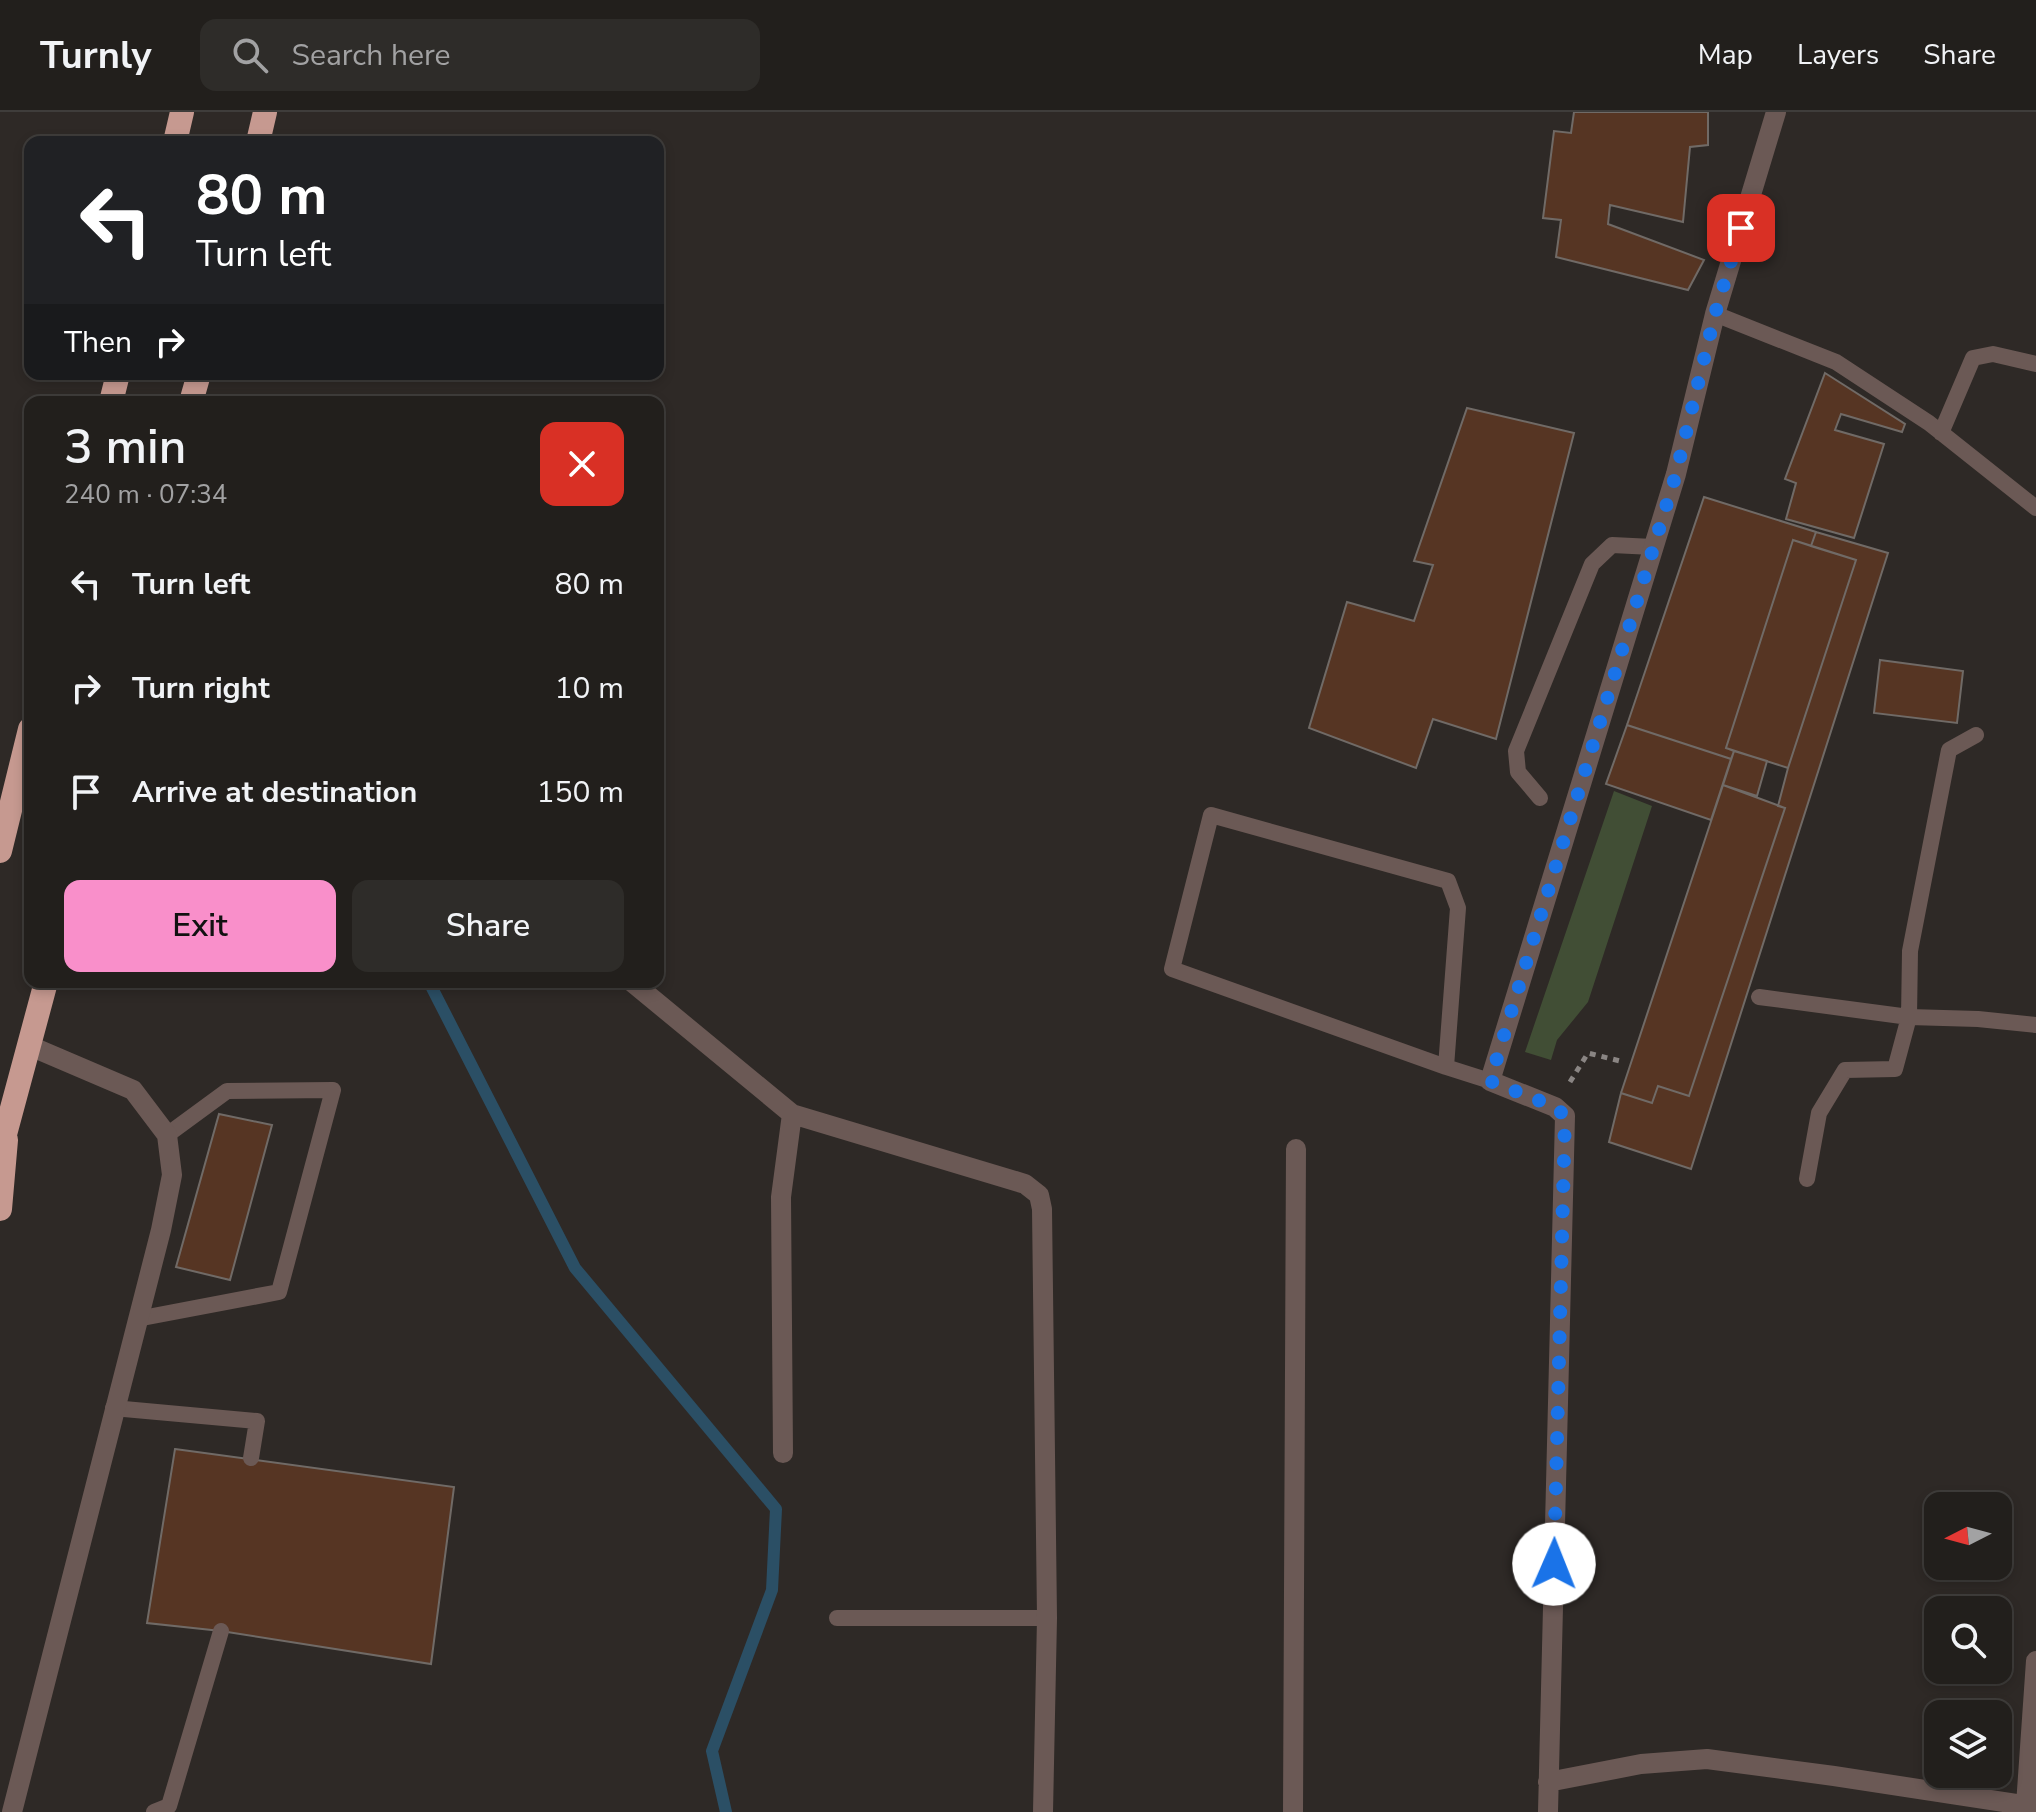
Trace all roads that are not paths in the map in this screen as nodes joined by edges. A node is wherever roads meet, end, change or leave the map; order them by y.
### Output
1 (182, 112) edge
2 (265, 112) edge
3 (1776, 112) edge
4 (176, 136) edge
5 (259, 136) edge
6 (1715, 314) junction
7 (2036, 364) edge
8 (1941, 433) junction
9 (2036, 508) edge
10 (1653, 547) junction
11 (1976, 735) dead end
12 (24, 753) edge
13 (1540, 798) dead end
14 (0, 851) edge
15 (44, 988) edge
16 (639, 988) edge
17 (1759, 997) dead end
18 (1909, 1017) junction
19 (2036, 1025) edge
20 (30, 1046) junction
21 (1446, 1067) junction
22 (1490, 1081) junction
23 (792, 1114) junction
24 (7, 1129) junction
25 (167, 1135) junction
26 (1296, 1149) dead end
27 (0, 1153) edge
28 (1807, 1179) dead end
29 (0, 1209) edge
30 (137, 1319) junction
31 (113, 1408) junction
32 (783, 1453) dead end
33 (251, 1458) dead end
34 (837, 1618) dead end
35 (1047, 1618) junction
36 (221, 1631) dead end
37 (2036, 1661) edge
38 (1548, 1782) junction
39 (16, 1791) junction
40 (2031, 1806) edge
41 (0, 1810) edge
42 (12, 1812) edge
43 (154, 1812) edge
44 (1043, 1812) edge
45 (1293, 1812) edge
46 (1548, 1812) edge

1 - 4 highway
2 - 5 highway
3 - 6 street
6 - 8 lane
6 - 10 street
7 - 8 lane
8 - 9 lane
10 - 13 lane
10 - 22 street
11 - 18 lane
12 - 14 highway
15 - 20 highway
16 - 23 street
17 - 18 lane
18 - 19 lane
18 - 28 lane
20 - 24 highway
20 - 25 street
21 - 21 lane
21 - 22 lane
22 - 38 street
23 - 32 street
23 - 35 street
24 - 27 highway
24 - 29 highway
25 - 30 street
25 - 30 lane
26 - 45 street
30 - 31 street
31 - 33 lane
31 - 39 street
34 - 35 lane
35 - 44 street
36 - 43 lane
37 - 40 street
38 - 40 street
38 - 46 street
39 - 41 street
39 - 42 street

